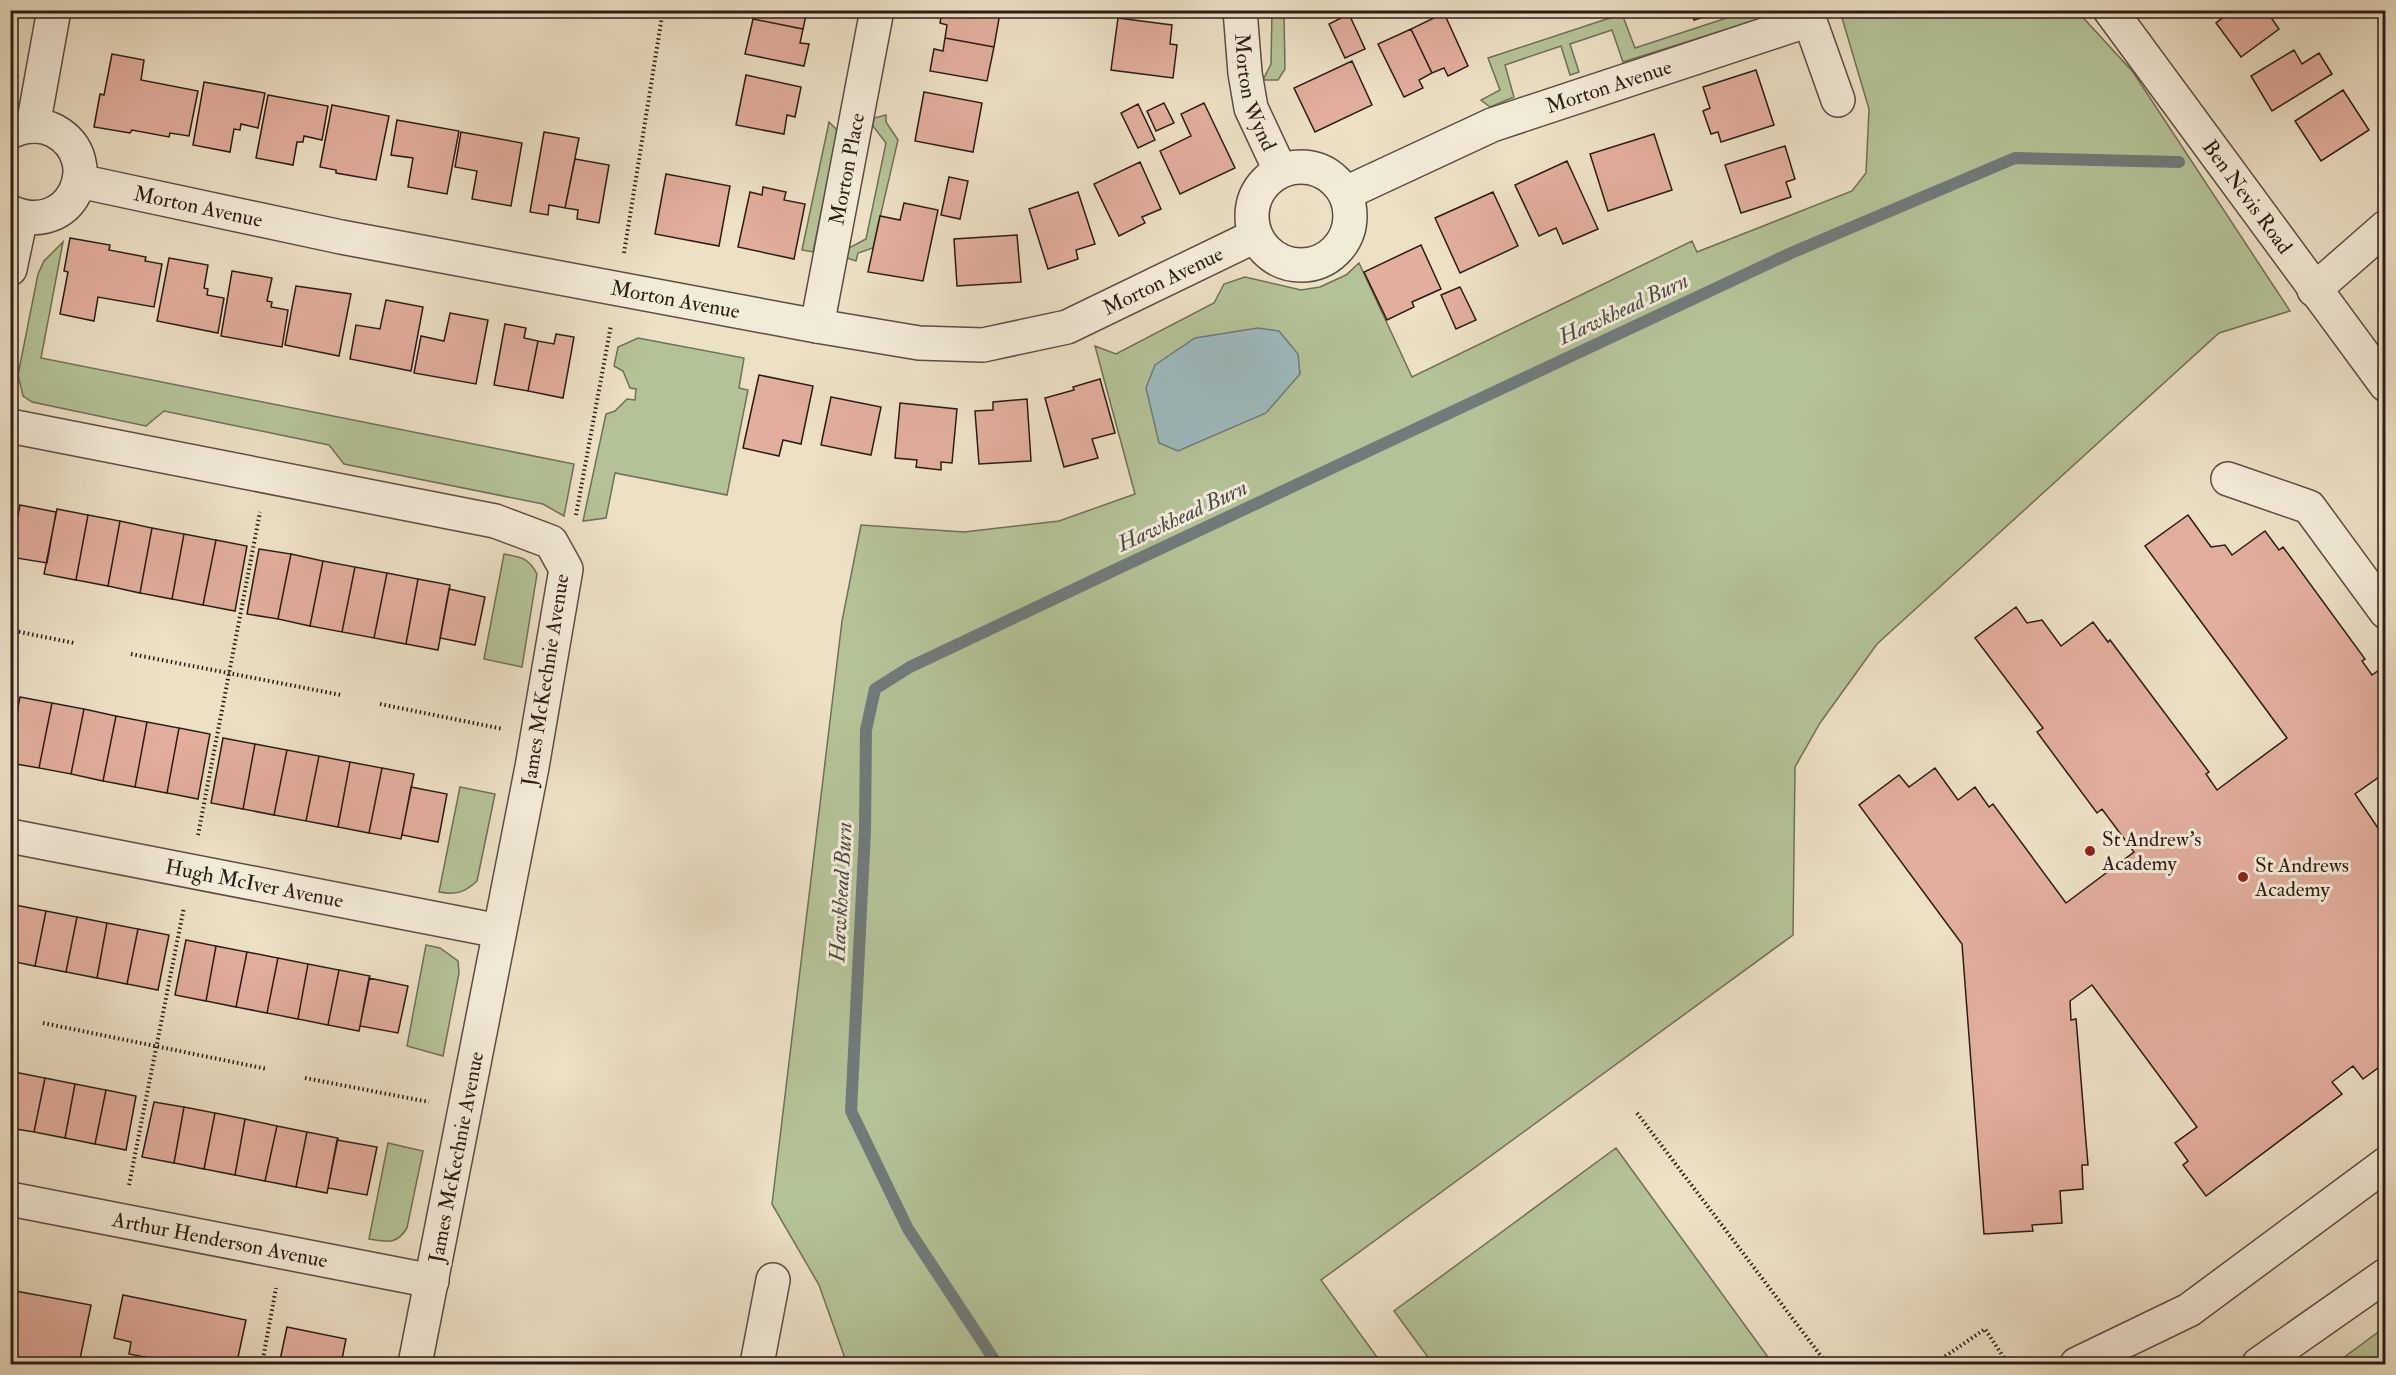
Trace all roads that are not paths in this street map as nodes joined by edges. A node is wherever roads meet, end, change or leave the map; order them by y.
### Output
1 (54, 10) edge
2 (877, 10) edge
3 (1240, 10) edge
4 (2110, 10) edge
5 (1808, 15) edge
6 (1838, 100) dead end
7 (22, 129) edge
8 (1280, 170) junction
9 (80, 181) junction
10 (1346, 193) junction
11 (16, 214) edge
12 (2385, 227) edge
13 (1255, 236) junction
14 (10, 270) edge
15 (2314, 290) junction
16 (817, 326) junction
17 (2385, 385) edge
18 (10, 426) edge
19 (2228, 479) dead end
20 (2385, 612) edge
21 (10, 836) edge
22 (499, 931) junction
23 (2385, 1164) edge
24 (10, 1198) edge
25 (2385, 1275) edge
26 (432, 1281) junction
27 (773, 1281) dead end
28 (416, 1365) edge
29 (757, 1365) edge
30 (2077, 1365) edge
31 (2259, 1365) edge

1 - 7 street
2 - 16 street, Morton Place
3 - 8 street, Morton Wynd
4 - 15 street, Ben Nevis Road
5 - 6 street
5 - 10 street, Morton Avenue
7 - 9 street
8 - 10 street
8 - 13 street
9 - 11 street
9 - 16 street, Morton Avenue
10 - 13 street
11 - 14 street
12 - 15 street
13 - 16 street, Morton Avenue
15 - 17 street, Ben Nevis Road
18 - 22 street, James McKechnie Avenue
19 - 20 street
21 - 22 street, Hugh McIver Avenue
22 - 26 street, James McKechnie Avenue
23 - 30 street
24 - 26 street, Arthur Henderson Avenue
25 - 31 street
26 - 28 street, James McKechnie Avenue
27 - 29 street

